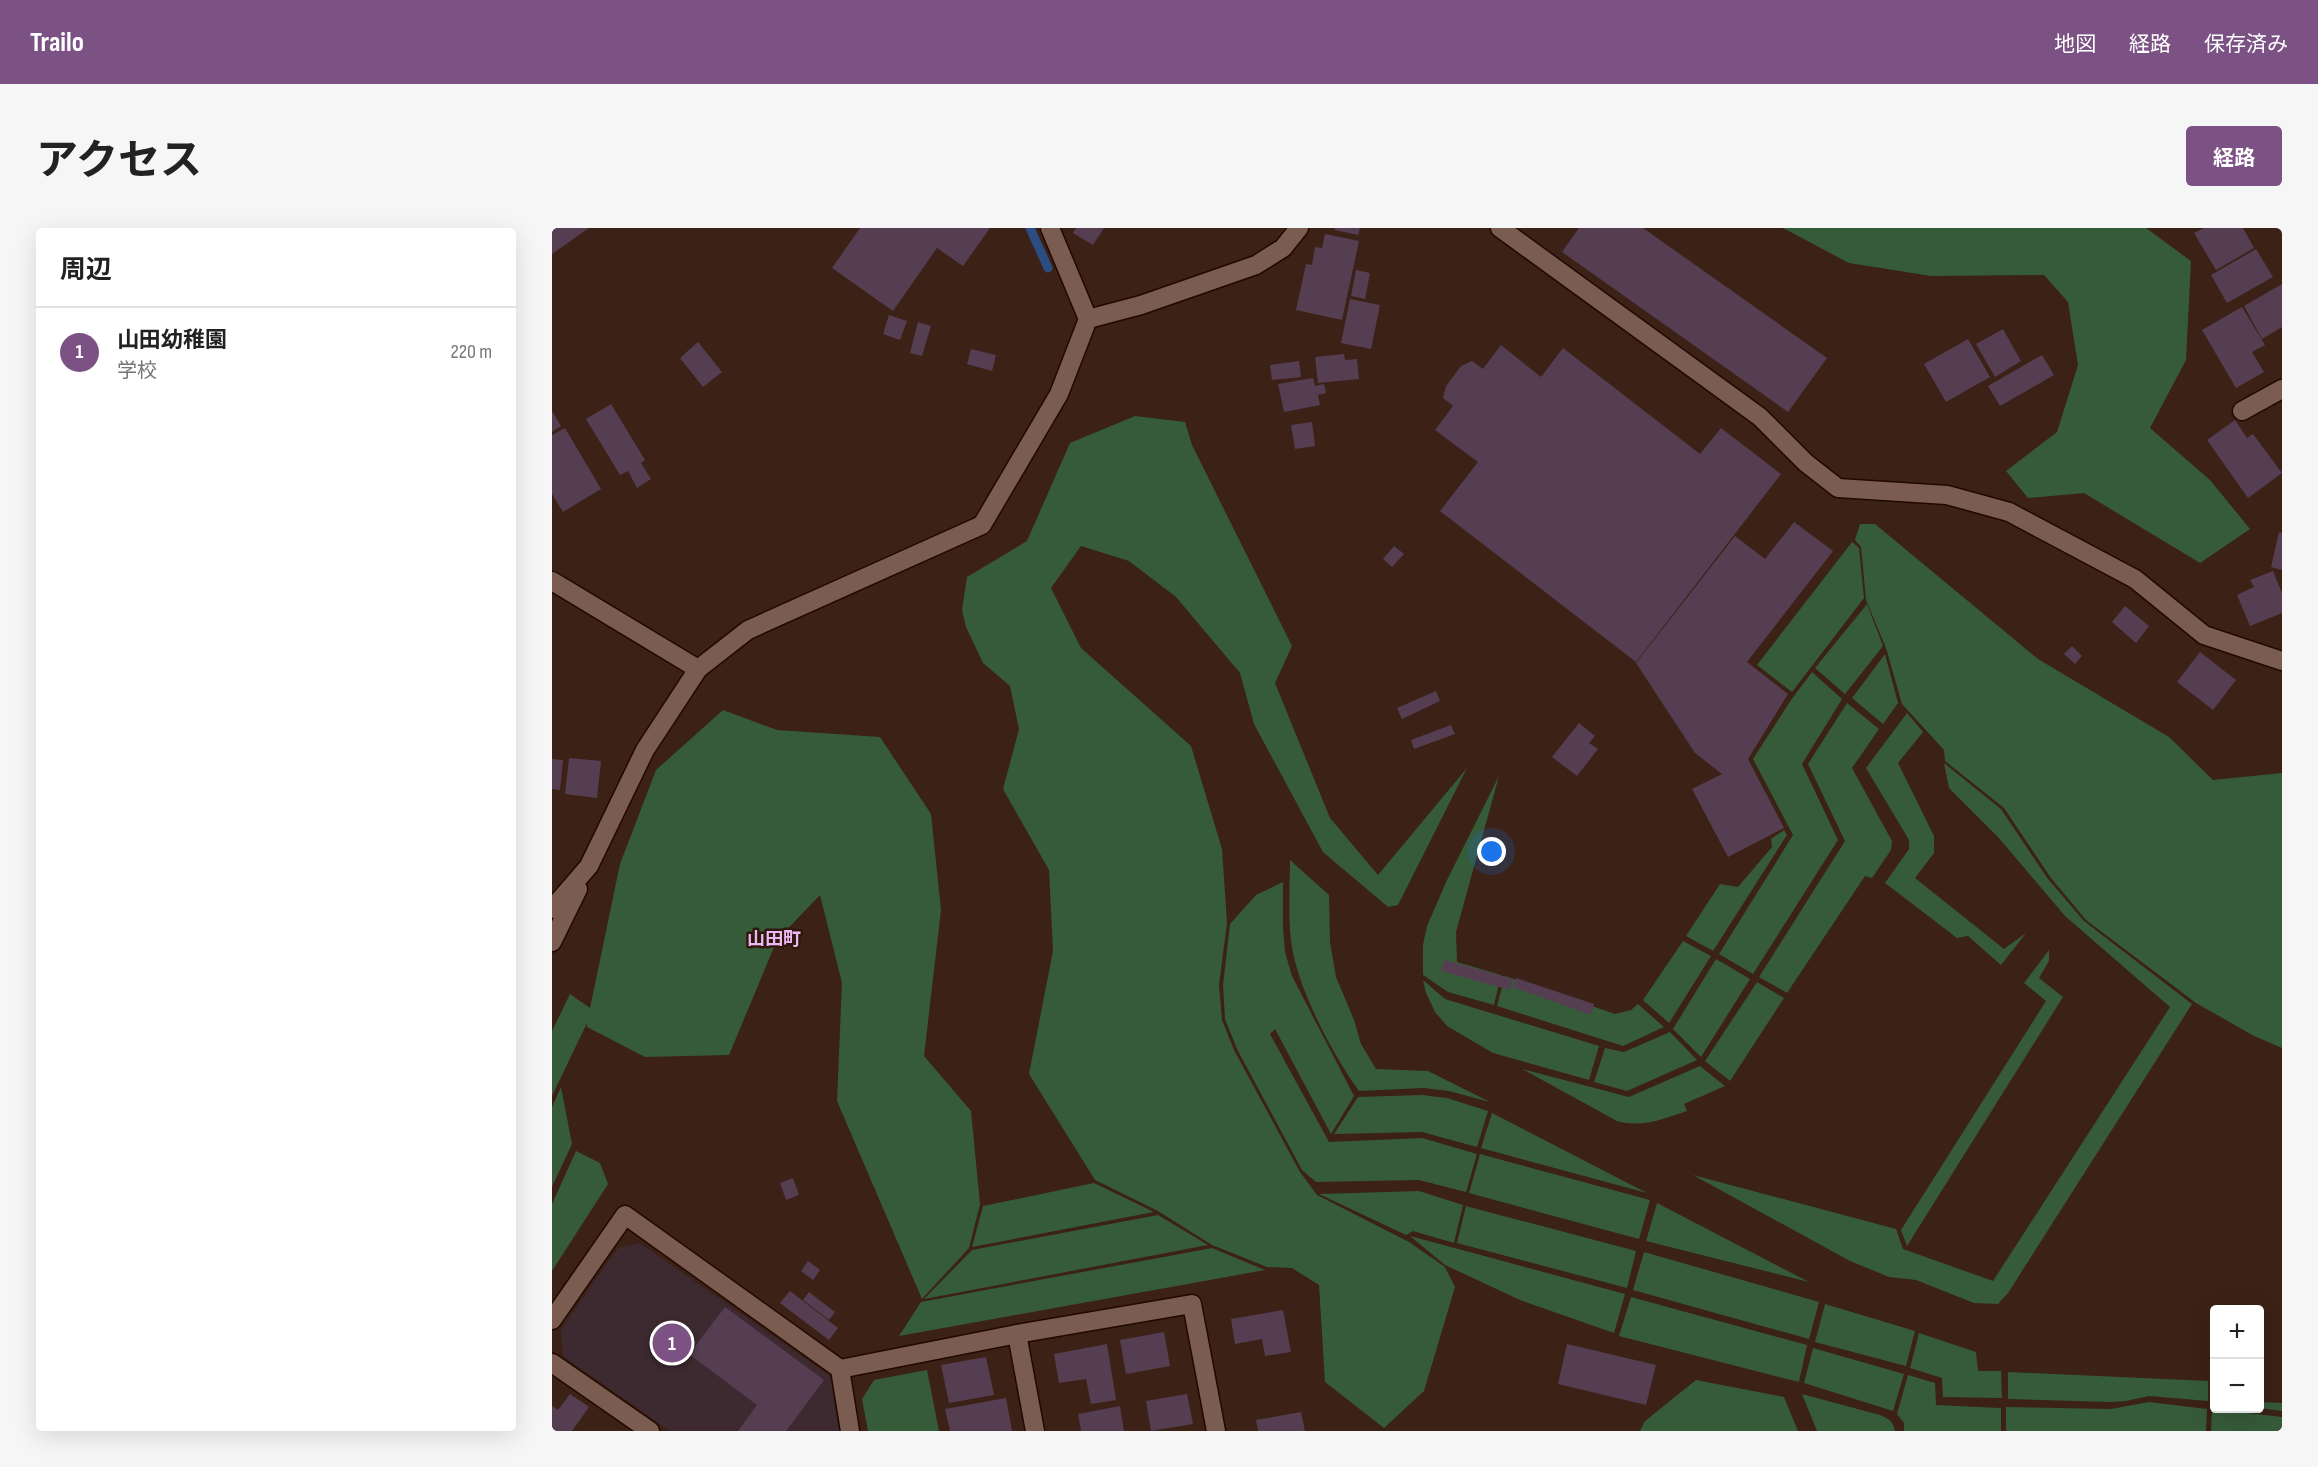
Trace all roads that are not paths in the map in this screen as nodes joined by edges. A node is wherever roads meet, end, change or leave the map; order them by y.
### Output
1 (1050, 228) edge
2 (1299, 228) edge
3 (1500, 228) edge
4 (1088, 319) junction
5 (2282, 389) edge
6 (2242, 411) dead end
7 (552, 581) edge
8 (2282, 661) edge
9 (698, 669) junction
10 (589, 866) junction
11 (552, 909) edge
12 (552, 942) edge
13 (552, 1320) edge
14 (1017, 1334) junction
15 (552, 1363) edge
16 (840, 1369) junction
17 (650, 1431) edge
18 (850, 1431) edge
19 (1035, 1431) edge
20 (1216, 1431) edge

1 - 4 street
2 - 4 street
3 - 8 street
4 - 9 street
5 - 6 street
7 - 9 street
9 - 10 street
10 - 11 street
10 - 12 street
13 - 16 street
14 - 16 street
14 - 19 street
14 - 20 street
15 - 17 street
16 - 18 street

